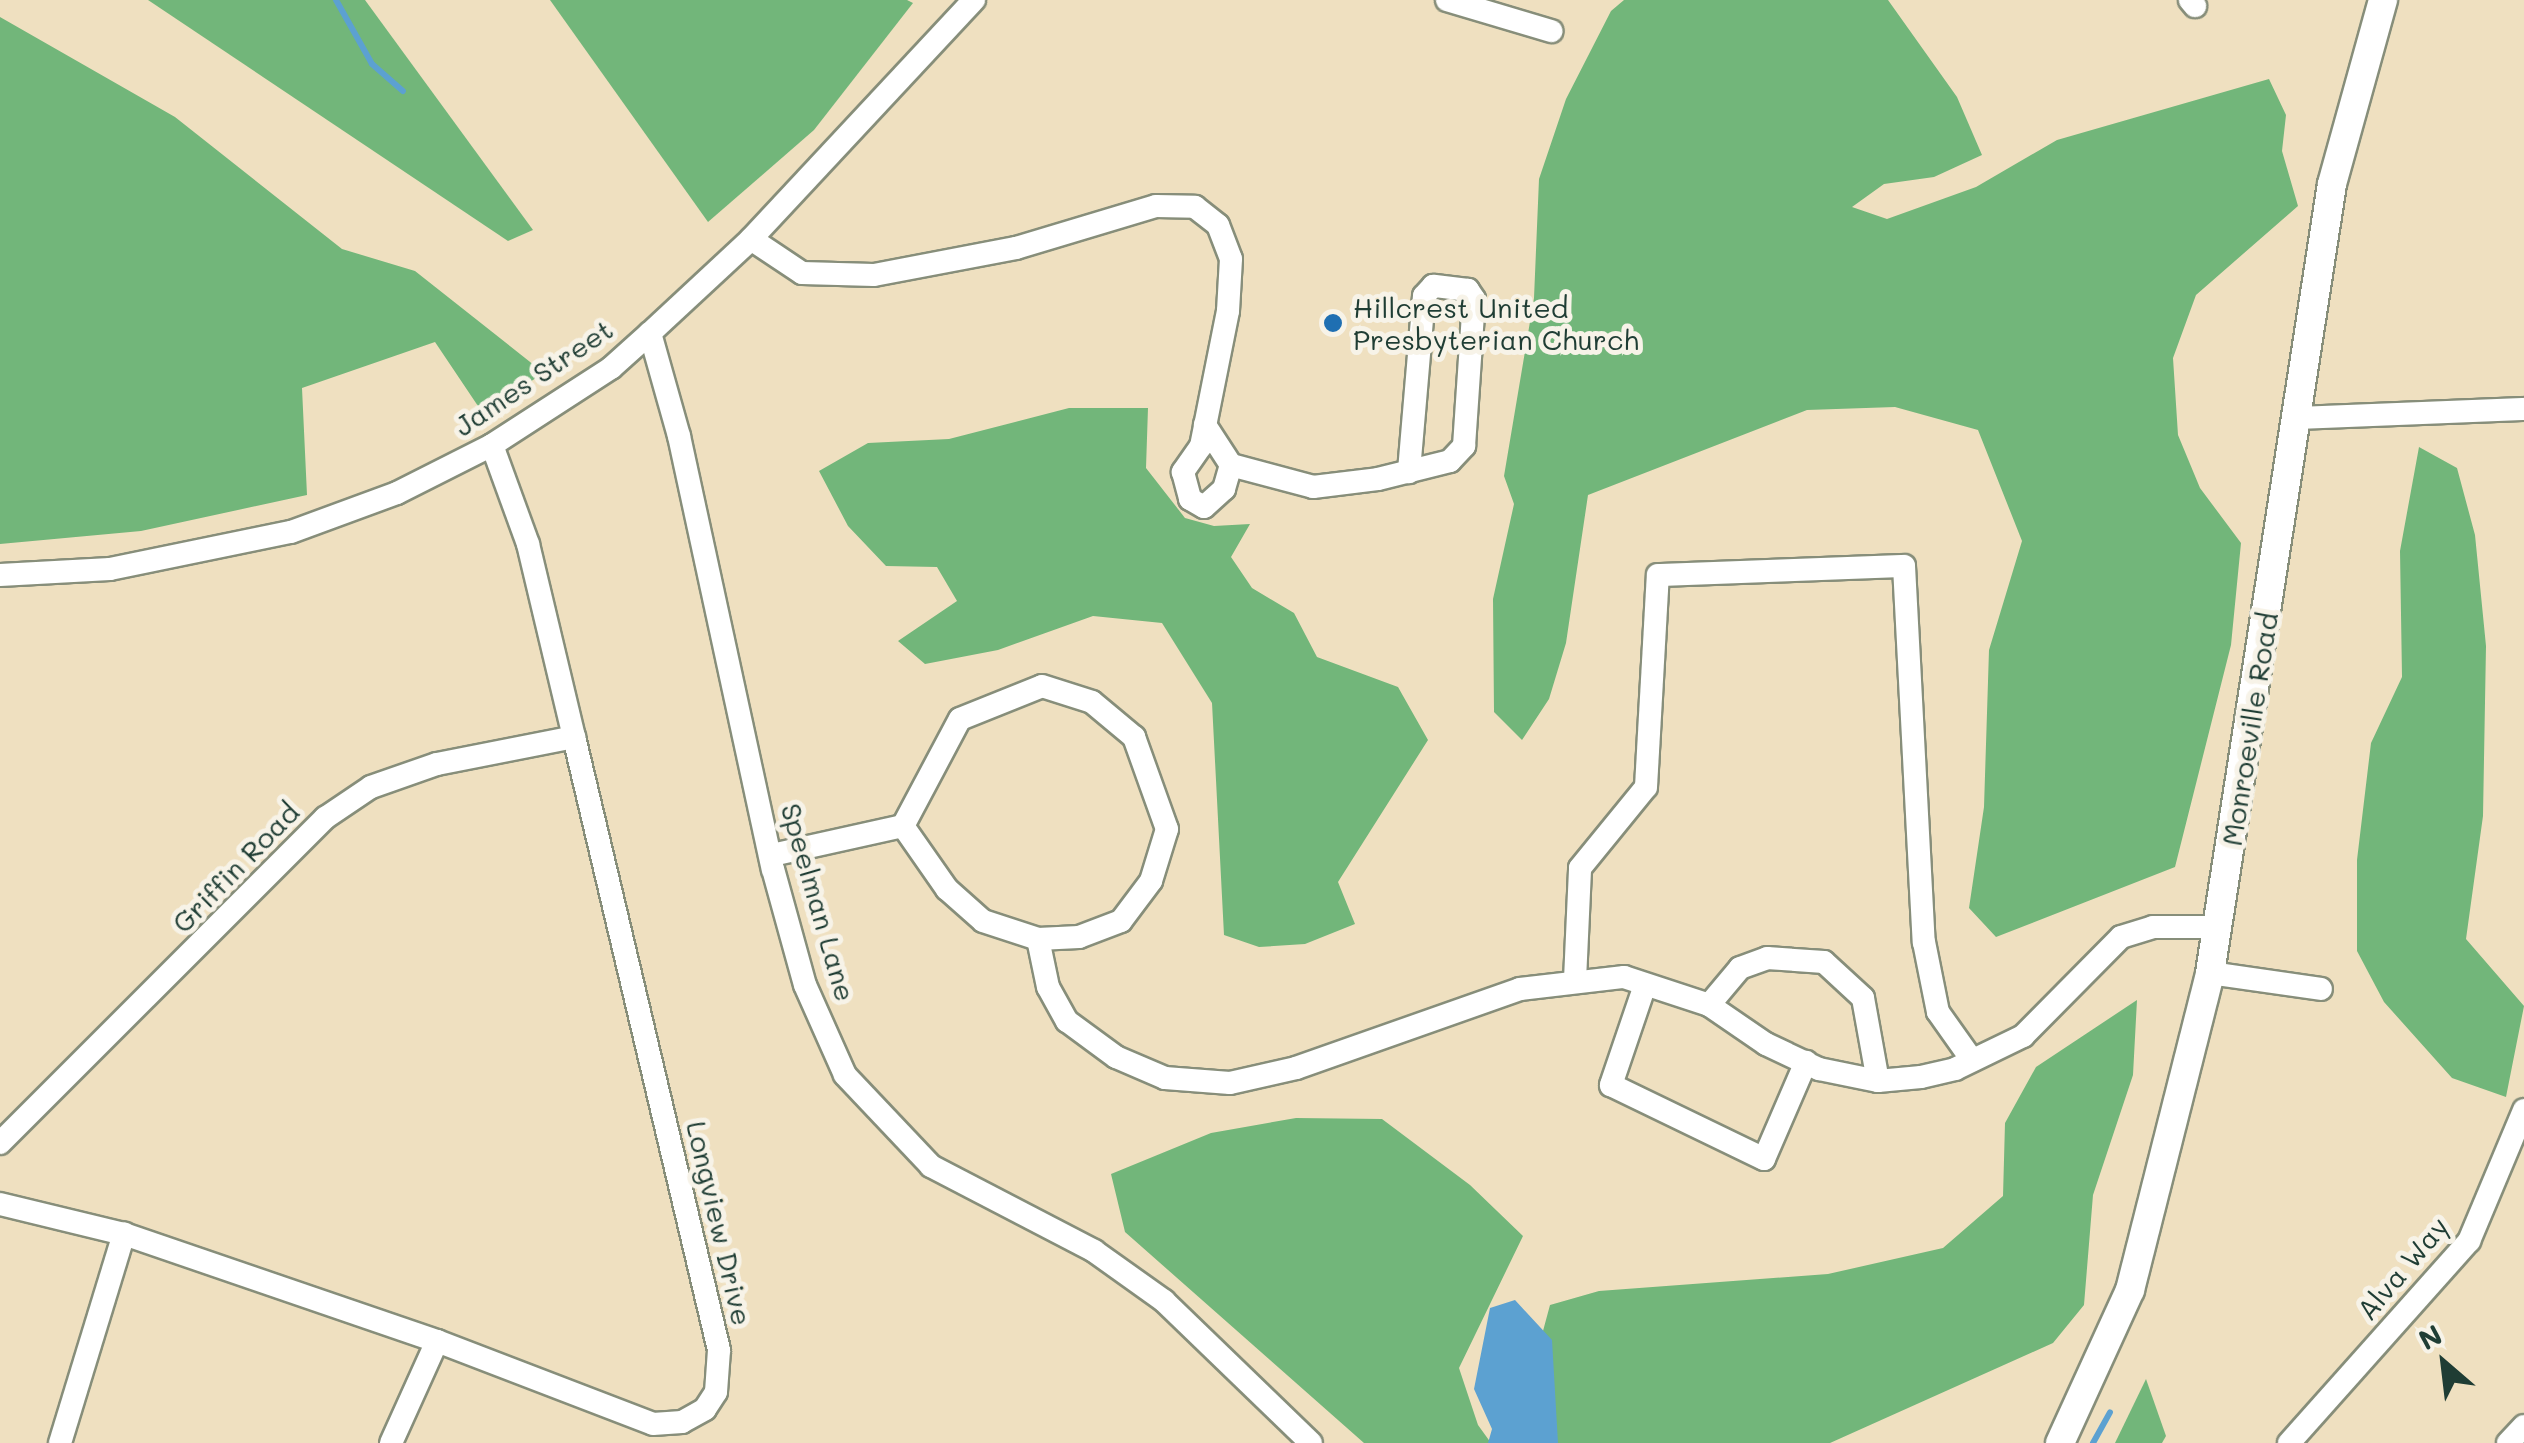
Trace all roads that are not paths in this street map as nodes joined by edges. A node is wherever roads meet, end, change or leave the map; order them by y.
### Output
1 (974, 0) edge
2 (1448, 0) edge
3 (2383, 0) edge
4 (1551, 31) dead end
5 (751, 239) junction
6 (650, 332) junction
7 (2524, 409) edge
8 (2296, 418) junction
9 (1205, 425) junction
10 (492, 445) junction
11 (1231, 465) junction
12 (1410, 472) junction
13 (0, 575) edge
14 (574, 737) junction
15 (903, 826) junction
16 (772, 855) junction
17 (2219, 927) junction
18 (1038, 939) junction
19 (2210, 974) junction
20 (1575, 980) junction
21 (1645, 984) junction
22 (2322, 989) dead end
23 (1709, 1005) junction
24 (1972, 1060) junction
25 (1806, 1062) junction
26 (1878, 1081) junction
27 (2524, 1110) edge
28 (0, 1143) edge
29 (0, 1204) edge
30 (124, 1234) junction
31 (437, 1341) junction
32 (2524, 1426) edge
33 (60, 1443) edge
34 (392, 1443) edge
35 (1311, 1443) edge
36 (2060, 1443) edge
37 (2289, 1443) edge
38 (2508, 1443) edge

1 - 5 street, James Street
2 - 4 street
3 - 8 main road, Monroeville Road
5 - 6 street, James Street
5 - 9 street
6 - 10 street, James Street
6 - 16 street, Speelman Lane
7 - 8 street
8 - 17 main road, Monroeville Road
9 - 11 street
9 - 11 street
10 - 13 street, James Street
10 - 14 street, Longview Drive
11 - 12 street
12 - 12 street
14 - 28 street, Griffin Road
14 - 31 street, Longview Drive
15 - 16 street
15 - 18 street
15 - 18 street
16 - 35 street, Speelman Lane
17 - 19 main road, Monroeville Road
17 - 24 street
18 - 20 street
19 - 22 street
19 - 36 main road, Monroeville Road
20 - 21 street
20 - 24 street
21 - 23 street
21 - 25 street
23 - 25 street
23 - 26 street
24 - 26 street
25 - 26 street
27 - 37 street, Alva Way
29 - 30 street, Longview Drive
30 - 31 street, Longview Drive
30 - 33 street
31 - 34 street
32 - 38 street

